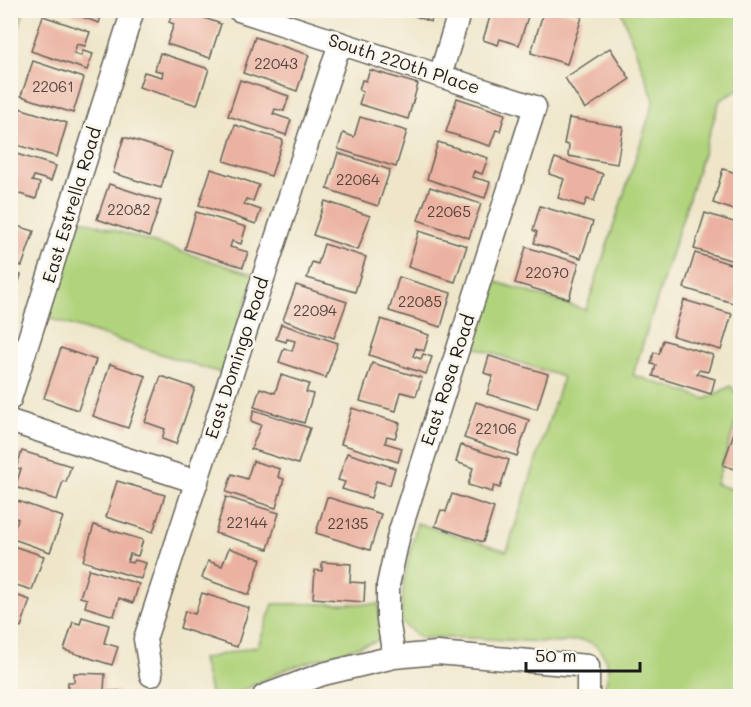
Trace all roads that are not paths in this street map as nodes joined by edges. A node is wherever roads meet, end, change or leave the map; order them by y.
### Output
1 (133, 10) edge
2 (239, 10) edge
3 (460, 10) edge
4 (340, 43) junction
5 (440, 76) junction
6 (535, 106) joint
7 (10, 399) edge
8 (10, 421) edge
9 (197, 482) junction
10 (394, 657) junction
11 (151, 675) dead end
12 (264, 696) edge
13 (588, 696) edge

1 - 7 street, East Estrella Road
2 - 4 street, South 220th Place
3 - 5 street
4 - 5 street, South 220th Place
4 - 9 street, East Domingo Road
5 - 6 street, South 220th Place
6 - 10 street, East Rosa Road
8 - 9 street
9 - 11 street, East Domingo Road
10 - 12 street
10 - 13 street

